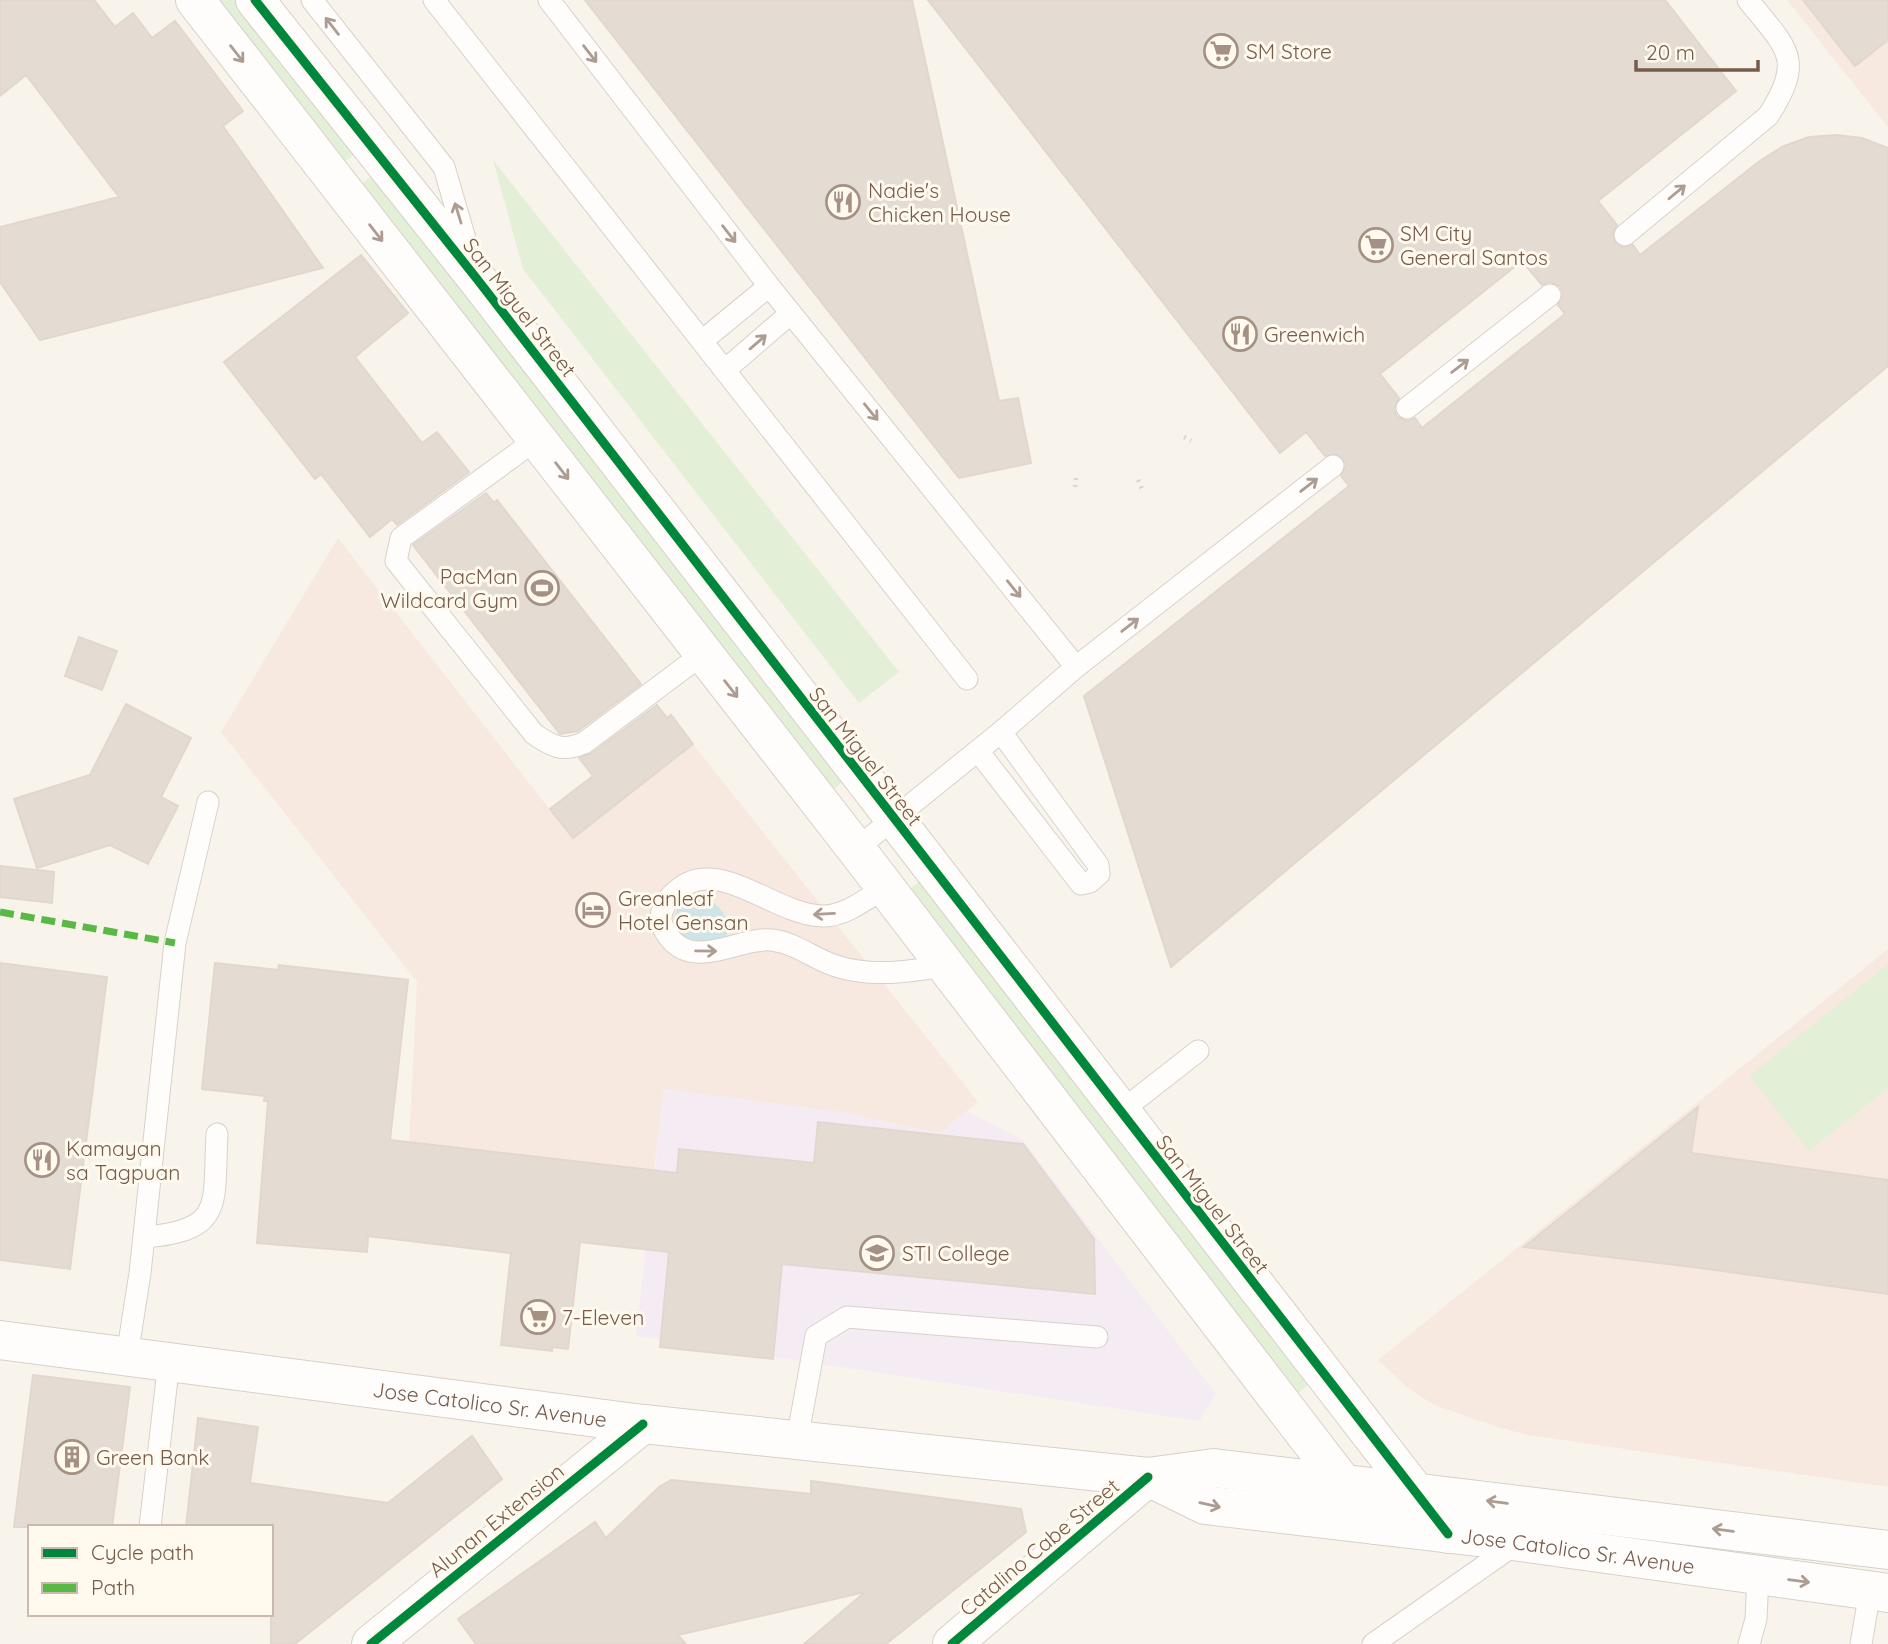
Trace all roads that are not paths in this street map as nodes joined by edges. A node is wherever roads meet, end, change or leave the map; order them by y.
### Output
1 (195, 0) edge
2 (255, 0) edge
3 (312, 0) edge
4 (434, 0) edge
5 (549, 0) edge
6 (1748, 0) edge
7 (1625, 235) dead end
8 (477, 279) junction
9 (769, 286) junction
10 (1550, 295) dead end
11 (791, 313) junction
12 (702, 341) junction
13 (725, 370) junction
14 (1407, 408) dead end
15 (537, 439) junction
16 (1333, 466) dead end
17 (704, 653) junction
18 (1076, 667) junction
19 (967, 679) dead end
20 (1001, 732) junction
21 (978, 751) junction
22 (208, 802) dead end
23 (893, 819) junction
24 (856, 849) junction
25 (886, 887) junction
26 (946, 966) junction
27 (1198, 1051) dead end
28 (1120, 1112) junction
29 (217, 1134) dead end
30 (144, 1237) junction
31 (1097, 1337) dead end
32 (0, 1340) edge
33 (127, 1356) junction
34 (169, 1361) junction
35 (643, 1424) junction
36 (797, 1440) junction
37 (1148, 1477) junction
38 (1343, 1483) junction
39 (1415, 1492) junction
40 (149, 1525) edge
41 (1375, 1525) junction
42 (1448, 1534) junction
43 (1520, 1542) junction
44 (1888, 1550) edge
45 (1758, 1576) junction
46 (1879, 1592) edge
47 (371, 1644) edge
48 (952, 1644) edge
49 (1373, 1644) edge
50 (1749, 1644) edge
51 (1861, 1644) edge

1 -> 15 street
2 - 8 street, San Miguel Street
8 -> 3 lane
4 - 12 lane
5 -> 9 lane
7 -> 6 lane
8 - 23 street, San Miguel Street
9 - 11 lane
9 - 12 lane
14 -> 10 lane
13 -> 11 lane
11 -> 18 lane
12 - 13 lane
13 - 19 lane
15 -> 17 street
15 - 17 lane
18 -> 16 lane
17 -> 24 street
18 - 20 lane
20 - 21 lane
20 - 21 lane
21 - 23 lane
22 - 30 lane
23 - 24 lane
23 - 28 street, San Miguel Street
24 - 25 street
25 - 26 street
25 -> 26 lane
26 - 38 street
27 - 28 lane
28 - 39 street, San Miguel Street
29 - 30 lane
30 - 33 lane
31 - 36 lane
32 - 33 street, Jose Catolico Sr. Avenue
33 - 34 street, Jose Catolico Sr. Avenue
34 - 35 street, Jose Catolico Sr. Avenue
34 - 40 lane
35 - 36 street, Jose Catolico Sr. Avenue
35 - 47 street, Alunan Extension
36 - 37 street, Jose Catolico Sr. Avenue
37 - 38 street, Jose Catolico Sr. Avenue
37 -> 41 street, Jose Catolico Sr. Avenue
37 - 48 street, Catalino Cabe Street
38 - 39 street, Jose Catolico Sr. Avenue
38 - 41 street
39 - 42 street, San Miguel Street
44 -> 39 street, Jose Catolico Sr. Avenue
41 - 42 street, Jose Catolico Sr. Avenue
42 - 43 street, Jose Catolico Sr. Avenue
43 - 45 street, Jose Catolico Sr. Avenue
43 - 49 lane
45 -> 46 street, Jose Catolico Sr. Avenue
45 - 50 lane
46 - 51 lane

